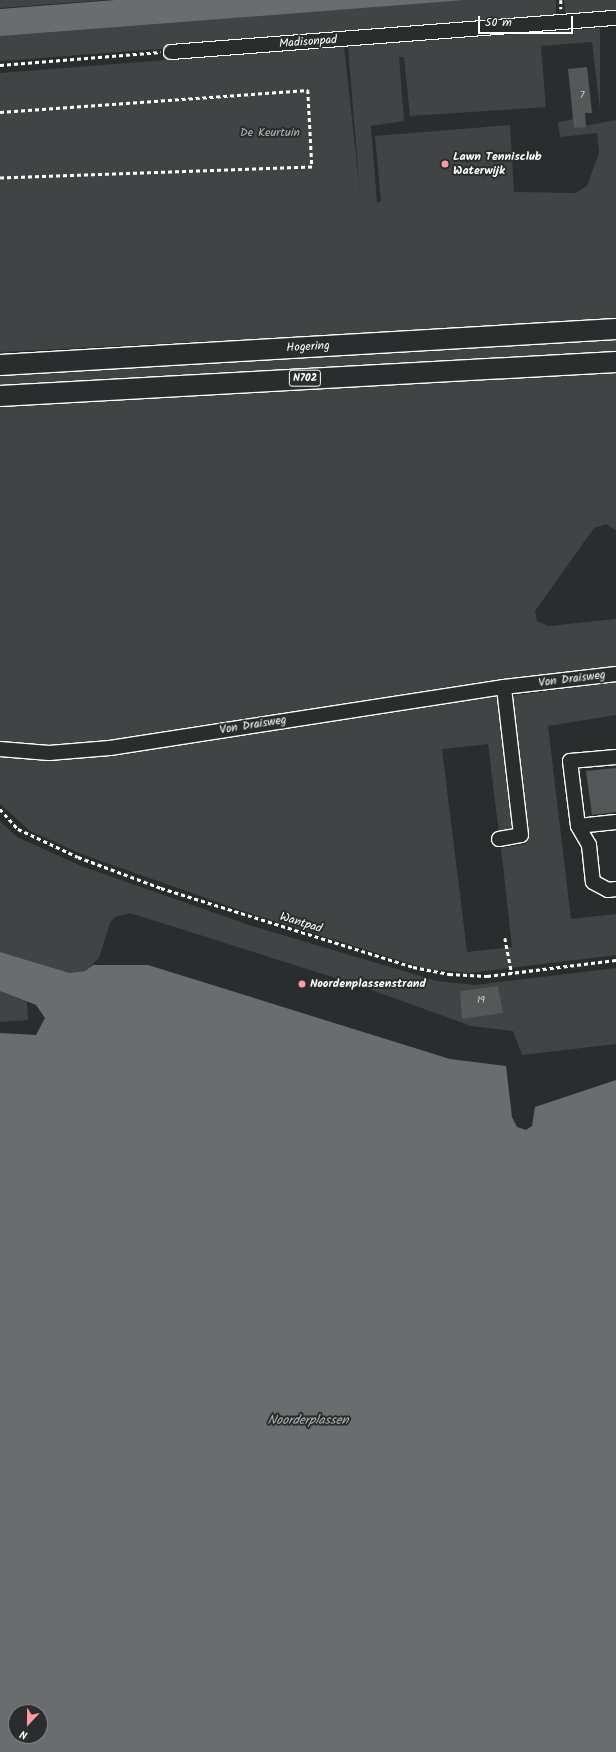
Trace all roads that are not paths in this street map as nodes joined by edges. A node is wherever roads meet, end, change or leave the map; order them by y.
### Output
1 (616, 18) edge
2 (171, 52) road end
3 (616, 329) edge
4 (616, 362) edge
5 (0, 365) edge
6 (0, 396) edge
7 (616, 674) edge
8 (504, 687) junction
9 (0, 750) edge
10 (616, 757) edge
11 (616, 822) edge
12 (578, 826) junction
13 (499, 839) dead end
14 (616, 890) edge

1 - 2 street, Madisonpad
3 - 5 highway, Hogering
4 - 6 highway, N702
7 - 8 street, Von Draisweg
8 - 9 street, Von Draisweg
8 - 13 street
10 - 12 street
11 - 12 street
12 - 14 street

